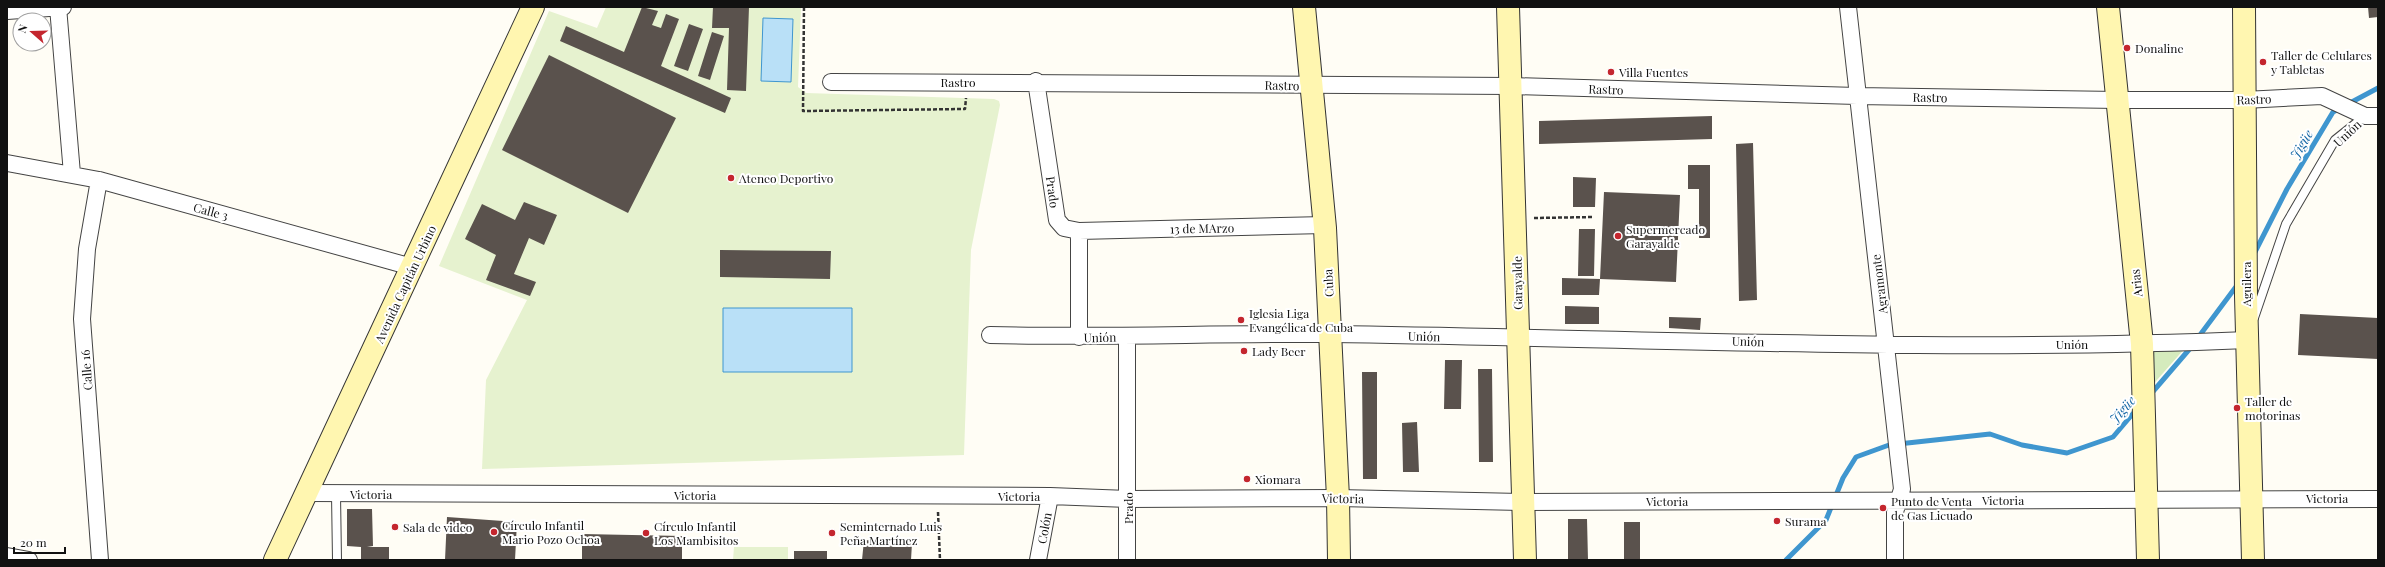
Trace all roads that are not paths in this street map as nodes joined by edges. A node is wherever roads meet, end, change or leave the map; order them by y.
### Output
1 (58, 7) edge
2 (63, 7) edge
3 (533, 7) edge
4 (1304, 7) edge
5 (1508, 7) edge
6 (1848, 7) edge
7 (2108, 7) edge
8 (2244, 7) edge
9 (7, 11) edge
10 (1036, 81) junction
11 (831, 82) dead end
12 (1311, 85) junction
13 (1512, 86) junction
14 (1857, 96) junction
15 (2118, 100) junction
16 (2244, 100) junction
17 (2372, 116) edge
18 (7, 162) edge
19 (72, 174) junction
20 (99, 180) junction
21 (1325, 225) junction
22 (1079, 231) junction
23 (412, 267) junction
24 (1331, 334) junction
25 (990, 335) dead end
26 (1127, 336) junction
27 (1079, 337) junction
28 (1518, 338) junction
29 (2247, 340) junction
30 (1886, 343) junction
31 (2142, 344) junction
32 (308, 493) junction
33 (336, 494) junction
34 (1050, 496) junction
35 (1338, 498) junction
36 (2252, 498) junction
37 (2378, 498) edge
38 (1128, 499) junction
39 (1900, 500) junction
40 (2146, 500) junction
41 (1524, 501) junction
42 (7, 556) edge
43 (29, 560) edge
44 (100, 560) edge
45 (275, 560) edge
46 (337, 560) edge
47 (1038, 560) edge
48 (1127, 560) edge
49 (1339, 560) edge
50 (1525, 560) edge
51 (1895, 560) edge
52 (2148, 560) edge
53 (2253, 560) edge

1 - 2 street
1 - 9 street
1 - 19 street
3 - 23 street, Avenida Capitán Urbino
4 - 12 street, Cuba
5 - 13 street, Garayalde
6 - 14 street, Agramonte
7 - 15 street, Arias
8 - 16 street, Aguilera
10 - 11 street, Rastro
10 - 12 street, Rastro
10 - 22 street, Prado
12 - 13 street, Rastro
12 - 21 street, Cuba
13 - 14 street, Rastro
13 - 28 street, Garayalde
14 - 15 street, Rastro
14 - 30 street, Agramonte
15 - 16 street, Rastro
15 - 31 street, Arias
16 - 17 street, Rastro
16 - 29 street, Aguilera
17 - 29 lane, Unión
18 - 19 street, Calle 3
19 - 20 street, Calle 3
20 - 23 street, Calle 3
20 - 44 street, Calle 16
21 - 22 street, 13 de MArzo
21 - 24 street, Cuba
22 - 27 street
23 - 32 street, Avenida Capitán Urbino
24 - 26 street, Unión
24 - 28 street, Unión
24 - 35 street, Cuba
25 - 27 street, Unión
26 - 27 street, Unión
26 - 38 street, Prado
28 - 30 street, Unión
28 - 41 street, Garayalde
29 - 31 street, Unión
29 - 36 street, Aguilera
30 - 31 street, Unión
30 - 39 street, Agramonte
31 - 40 street, Arias
32 - 33 street, Victoria
32 - 45 street, Avenida Capitán Urbino
33 - 34 street, Victoria
33 - 46 lane
34 - 38 street, Victoria
34 - 47 street, Colón
35 - 38 street, Victoria
35 - 41 street, Victoria
35 - 49 street, Cuba
36 - 37 street, Victoria
36 - 40 street, Victoria
36 - 53 street, Aguilera
38 - 48 street, Prado
39 - 40 street, Victoria
39 - 41 street, Victoria
39 - 51 street, Agramonte
40 - 52 street, Arias
41 - 50 street, Garayalde
42 - 43 street

